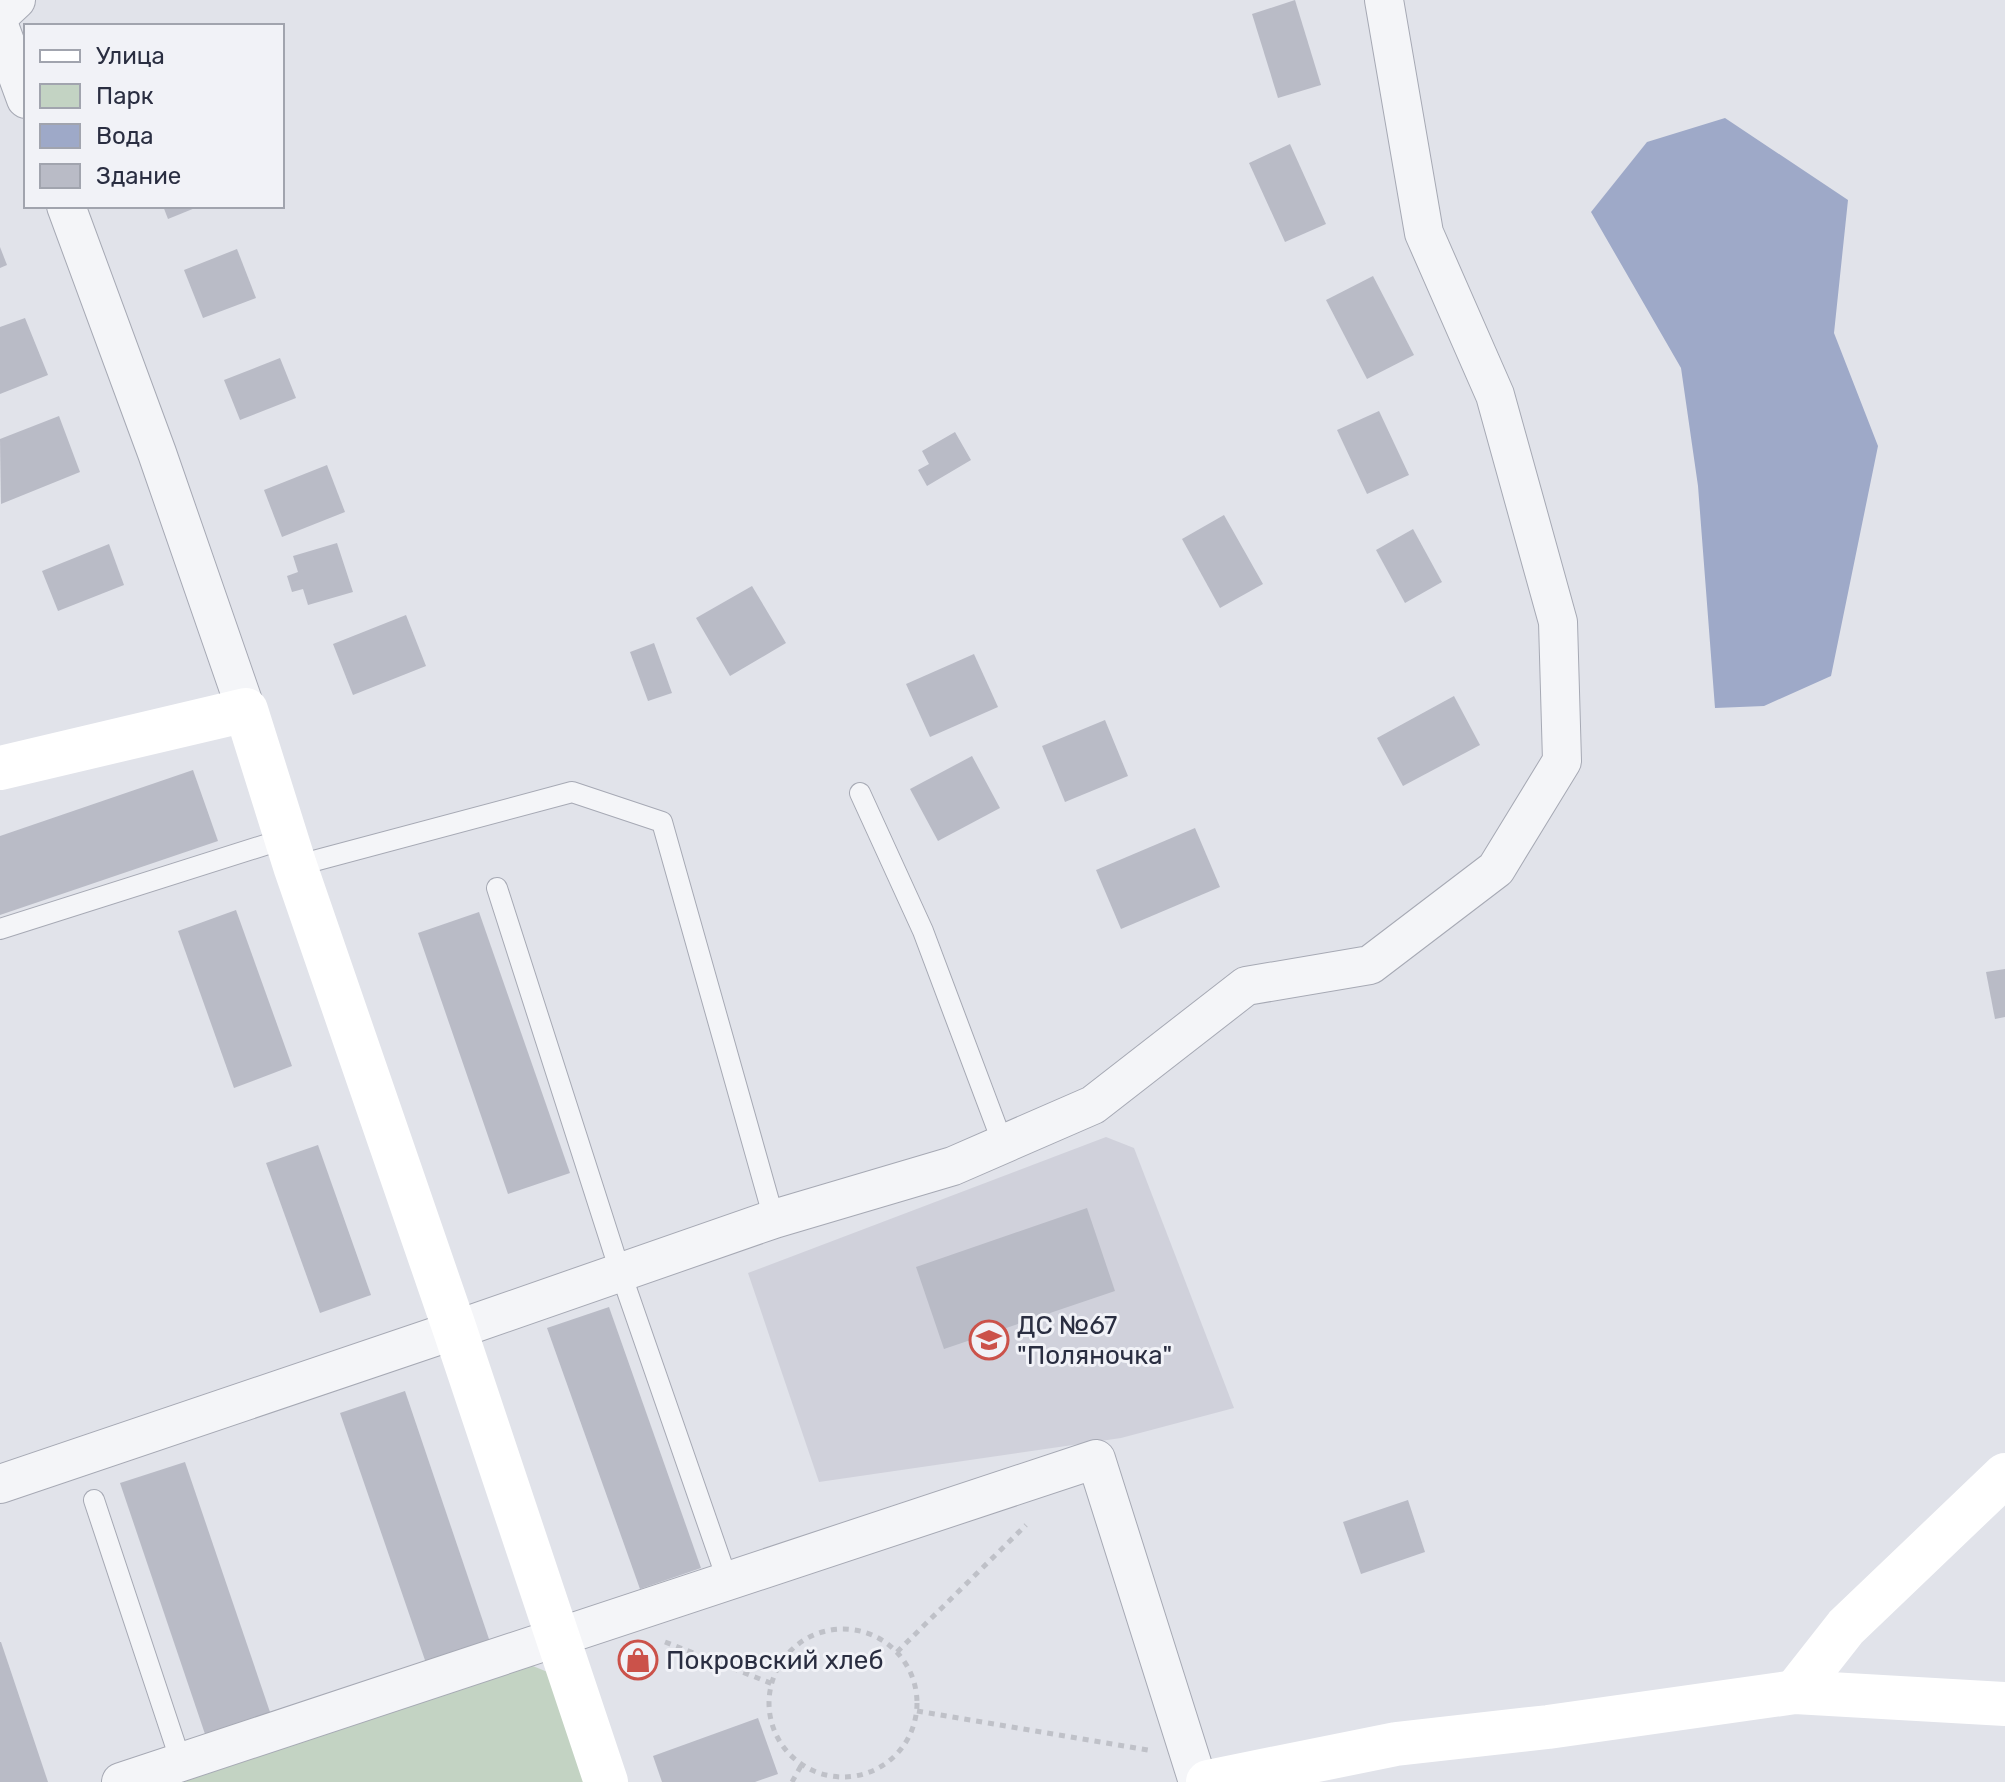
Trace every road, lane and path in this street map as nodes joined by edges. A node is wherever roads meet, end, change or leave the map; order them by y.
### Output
1 (16, 0) edge
2 (1384, 0) edge
3 (0, 15) edge
4 (0, 28) edge
5 (24, 94) edge
6 (67, 208) edge
7 (246, 710) junction
8 (0, 768) edge
9 (860, 793) dead end
10 (291, 852) junction
11 (497, 888) dead end
12 (0, 929) edge
13 (1003, 1144) junction
14 (774, 1219) junction
15 (621, 1273) junction
16 (455, 1330) junction
17 (2005, 1475) edge
18 (0, 1484) edge
19 (94, 1500) dead end
20 (1032, 1518) dead end
21 (728, 1582) junction
22 (609, 1621) junction
23 (557, 1638) junction
24 (897, 1652) junction
25 (773, 1684) junction
26 (1795, 1692) junction
27 (2005, 1704) edge
28 (917, 1711) junction
29 (181, 1762) junction
30 (802, 1764) junction
31 (1199, 1774) edge
32 (121, 1782) edge
33 (606, 1782) edge
34 (792, 1782) edge

1 - 3 street
2 - 13 street
4 - 5 street
6 - 7 street
7 - 8 street
7 - 10 street
9 - 13 lane
10 - 12 lane
10 - 14 lane
10 - 16 street
11 - 15 lane
13 - 14 street
14 - 15 street
15 - 16 street
15 - 21 lane
16 - 18 street
16 - 23 street
17 - 26 street
19 - 29 lane
20 - 24 path
21 - 22 street
21 - 31 street
22 - 23 street
22 - 25 path
23 - 29 street
23 - 33 street
24 - 25 path
24 - 28 path
25 - 30 path
26 - 27 street
26 - 31 street
28 - 30 path
28 - 31 path
29 - 32 street
30 - 34 path

